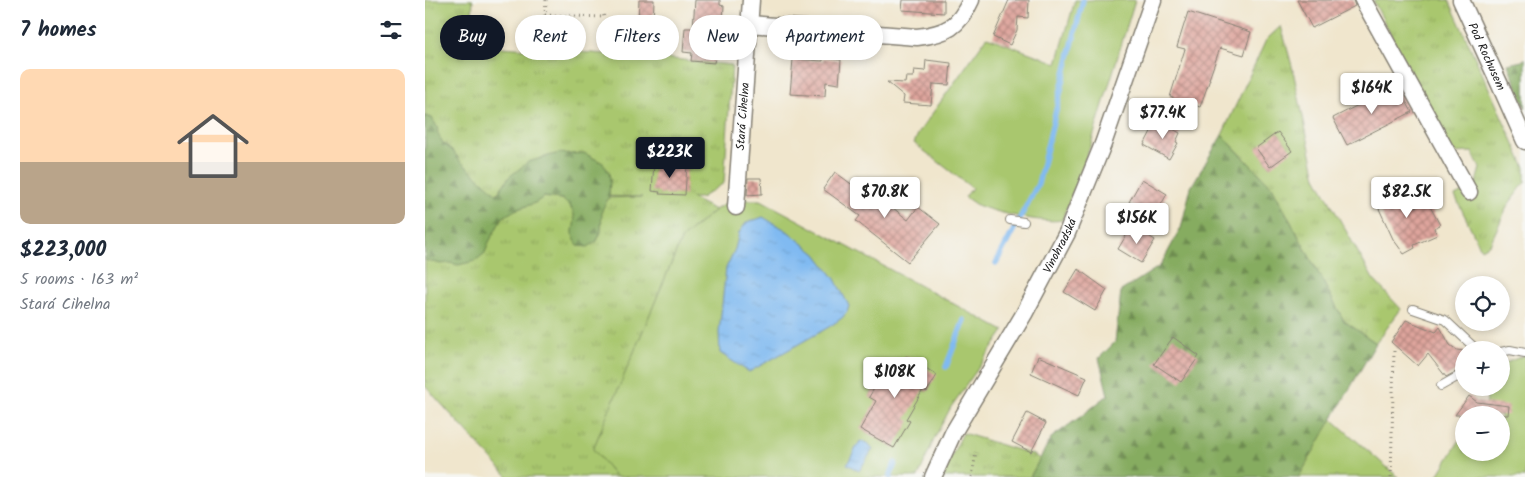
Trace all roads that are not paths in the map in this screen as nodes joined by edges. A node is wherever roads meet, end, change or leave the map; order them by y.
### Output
1 (751, 0) edge
2 (971, 0) edge
3 (1153, 0) edge
4 (1363, 0) edge
5 (1461, 0) edge
6 (750, 15) edge
7 (757, 25) edge
8 (746, 60) edge
9 (1525, 141) edge
10 (1469, 192) dead end
11 (736, 206) dead end
12 (1010, 220) dead end
13 (1024, 222) dead end
14 (1413, 310) dead end
15 (1467, 341) edge
16 (1510, 350) edge
17 (1525, 353) edge
18 (1455, 379) edge
19 (1441, 386) dead end
20 (933, 477) edge

1 - 6 street, Stará Cihelna
2 - 7 street
3 - 20 street, Vinohradská
4 - 10 street
5 - 9 street, Pod Rochusem
8 - 11 street, Stará Cihelna
12 - 13 lane
14 - 15 lane
16 - 17 lane
18 - 19 lane

